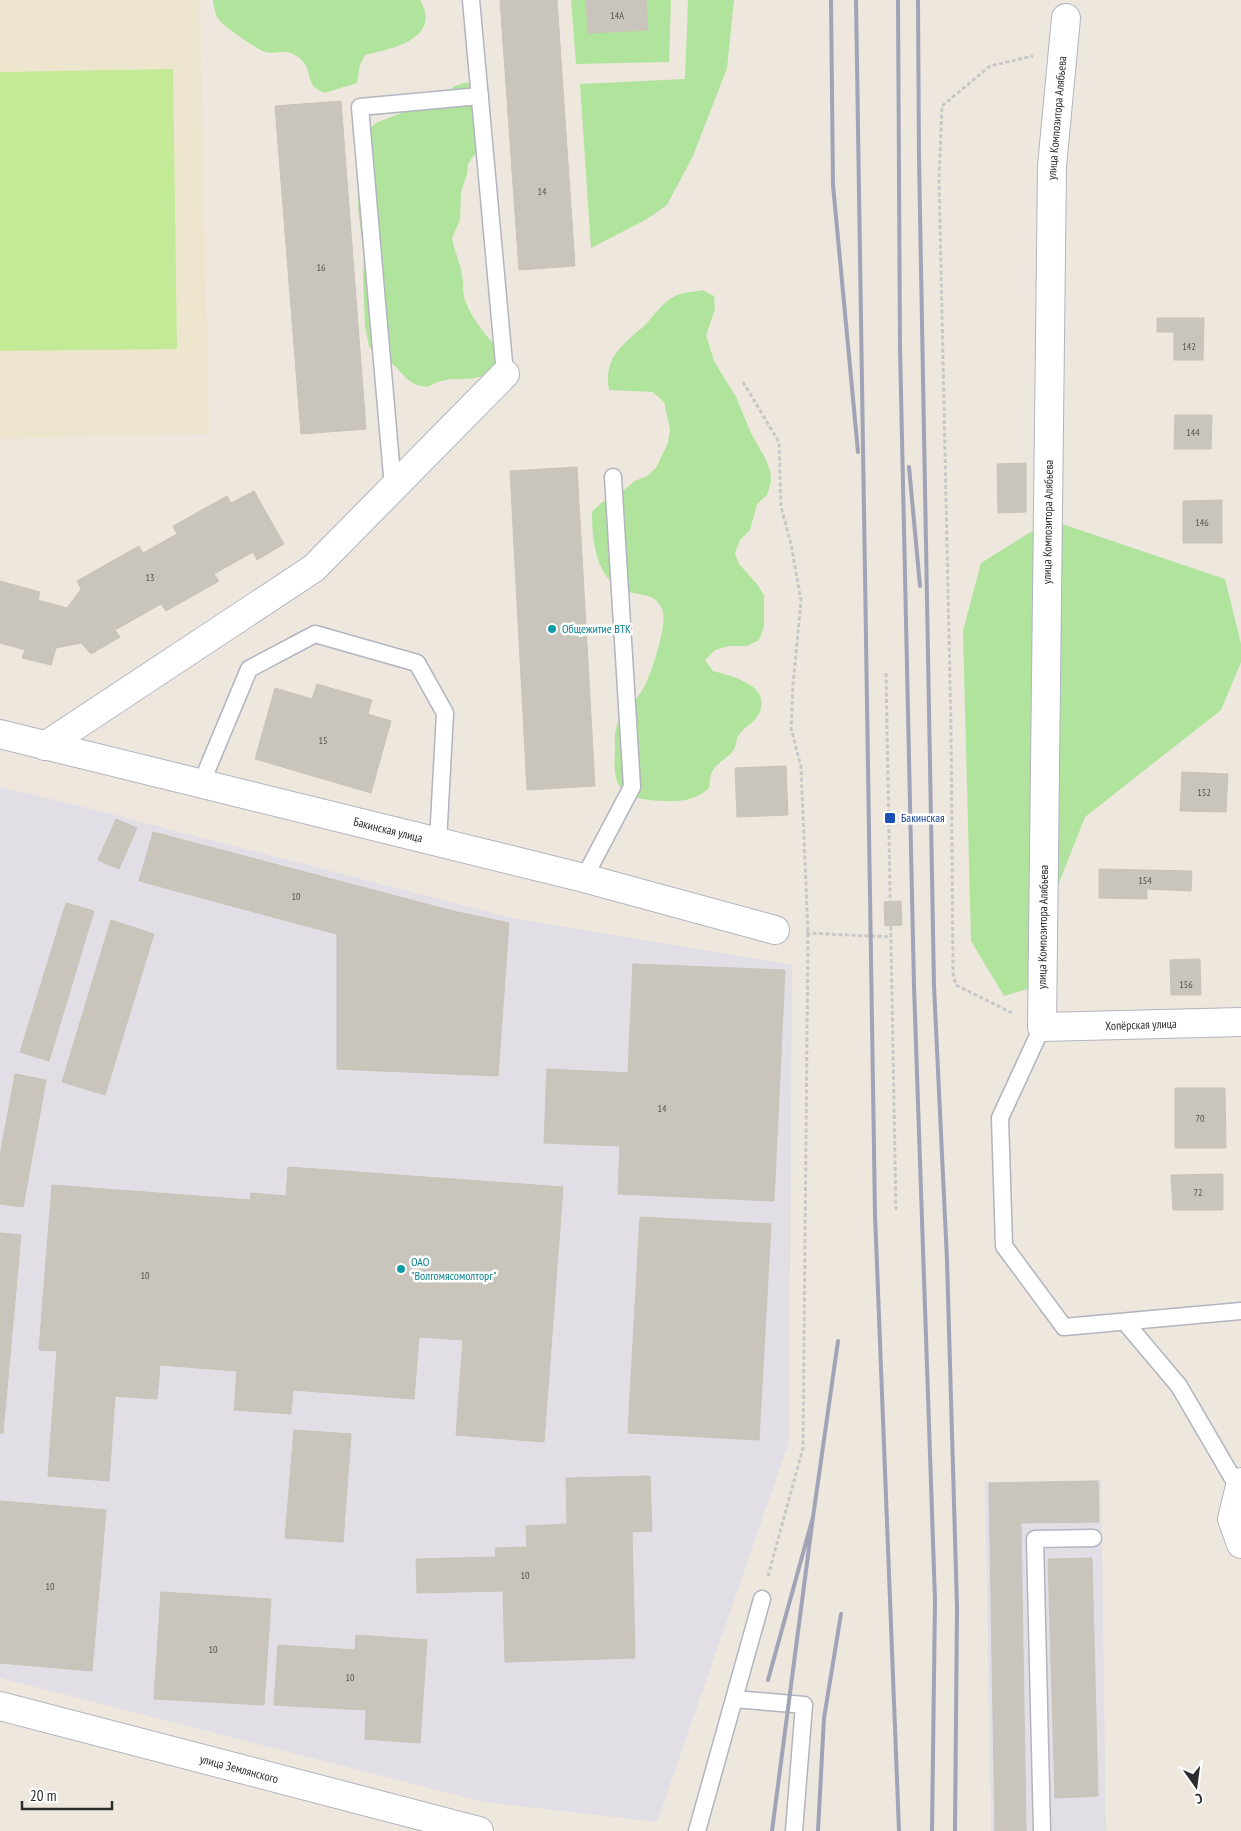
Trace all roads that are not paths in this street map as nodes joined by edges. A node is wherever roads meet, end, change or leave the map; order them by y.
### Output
1 (471, 0) edge
2 (1066, 18) dead end
3 (480, 96) junction
4 (505, 374) joint
5 (613, 476) dead end
6 (393, 487) junction
7 (0, 734) edge
8 (45, 746) junction
9 (201, 784) junction
10 (438, 842) junction
11 (584, 878) junction
12 (775, 930) dead end
13 (1241, 1022) edge
14 (1042, 1027) junction
15 (1241, 1311) edge
16 (1125, 1322) junction
17 (1240, 1486) edge
18 (1093, 1538) dead end
19 (1241, 1544) edge
20 (762, 1599) road end
21 (734, 1699) junction
22 (0, 1706) edge
23 (479, 1831) edge
24 (697, 1831) edge
25 (794, 1831) edge
26 (1042, 1831) edge

1 - 3 lane
2 - 14 street, улица Композитора Алябьева
3 - 4 lane
3 - 6 lane
4 - 6 street
5 - 11 lane
6 - 8 street
7 - 8 street, Бакинская улица
8 - 9 street, Бакинская улица
9 - 10 street, Бакинская улица
9 - 10 lane
10 - 11 street, Бакинская улица
11 - 12 street, Бакинская улица
13 - 14 street, Хопёрская улица
14 - 16 lane
15 - 16 lane
16 - 17 lane
17 - 19 street
18 - 26 lane
20 - 21 lane
21 - 24 lane
21 - 25 lane
22 - 23 street, улица Землянского

